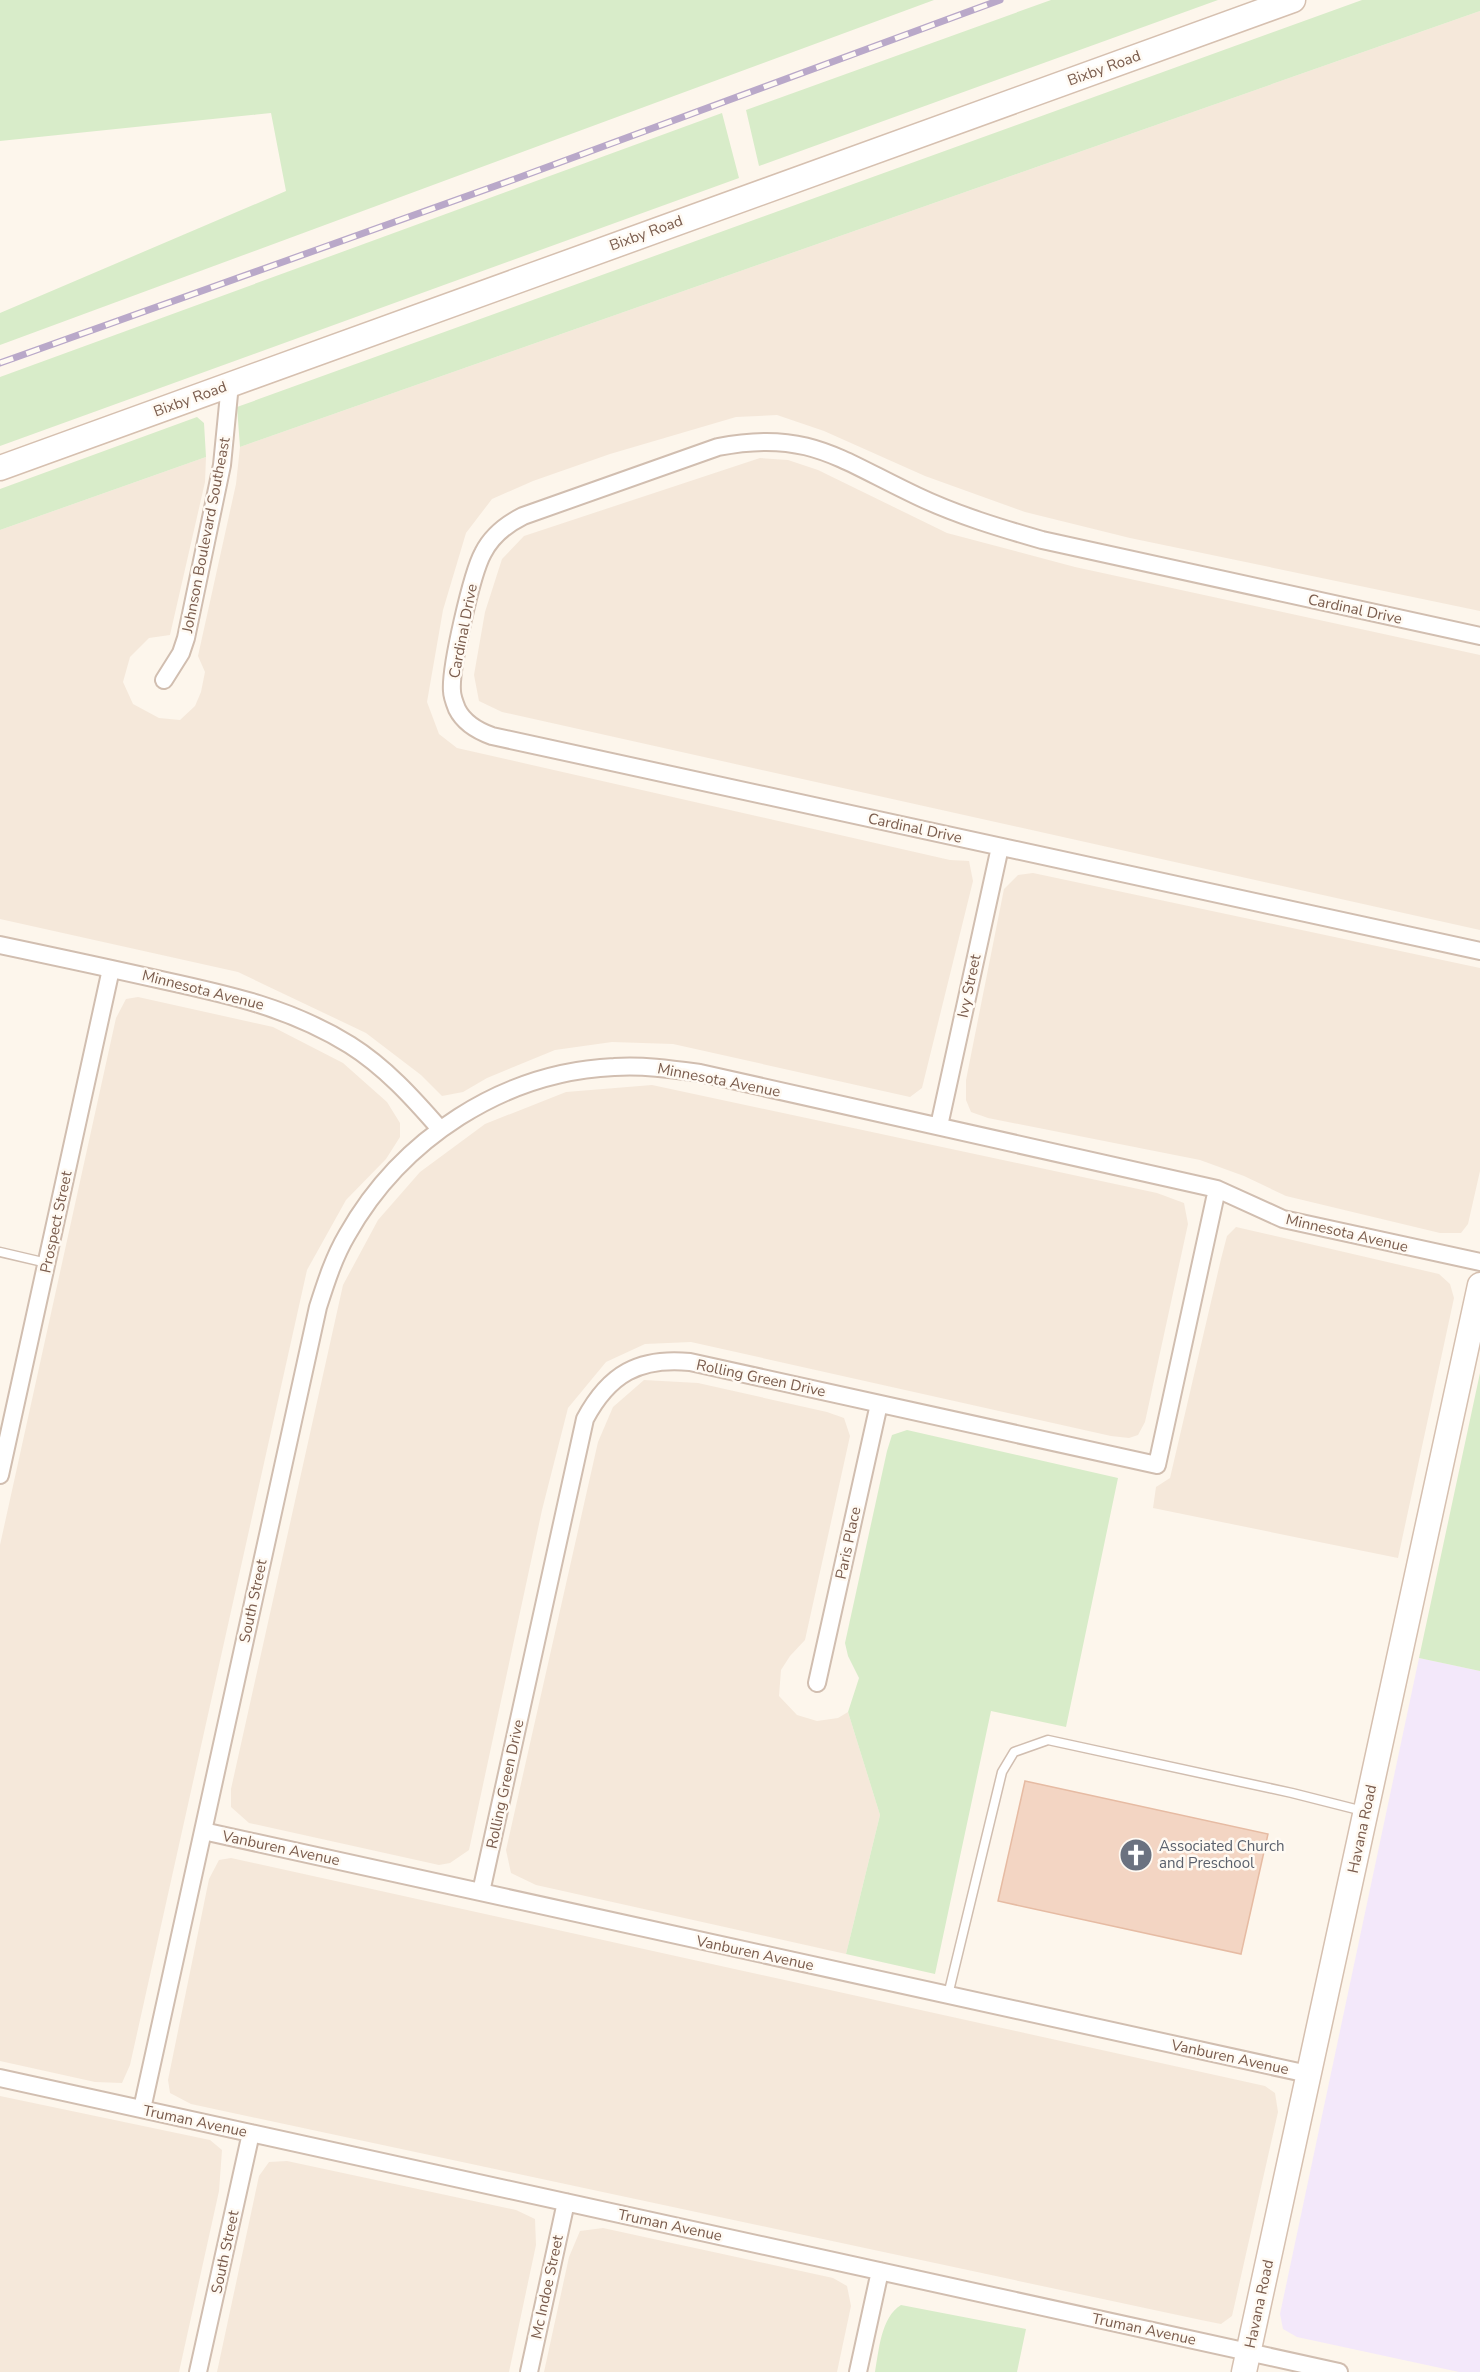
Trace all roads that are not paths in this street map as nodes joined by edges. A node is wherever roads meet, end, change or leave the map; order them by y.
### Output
1 (1293, 0) edge
2 (230, 384) junction
3 (0, 468) edge
4 (1480, 636) edge
5 (164, 680) dead end
6 (1000, 847) junction
7 (0, 945) edge
8 (1480, 951) edge
9 (111, 969) junction
10 (939, 1126) junction
11 (440, 1129) junction
12 (1217, 1189) junction
13 (0, 1252) edge
14 (47, 1263) junction
15 (1480, 1263) edge
16 (1480, 1285) edge
17 (879, 1404) junction
18 (4, 1435) edge
19 (0, 1475) edge
20 (817, 1683) dead end
21 (1366, 1812) junction
22 (202, 1831) junction
23 (481, 1892) junction
24 (948, 1995) junction
25 (1308, 2074) junction
26 (0, 2078) edge
27 (142, 2109) junction
28 (251, 2133) junction
29 (566, 2202) junction
30 (880, 2271) junction
31 (1246, 2362) edge
32 (198, 2372) edge
33 (529, 2372) edge
34 (858, 2372) edge
35 (1339, 2372) edge

1 - 2 main road, Bixby Road
2 - 3 main road, Bixby Road
2 - 5 street, Johnson Boulevard Southeast
4 - 6 street, Cardinal Drive
6 - 8 street, Cardinal Drive
6 - 10 street, Ivy Street
7 - 9 street, Minnesota Avenue
9 - 11 street, Minnesota Avenue
9 - 14 street, Prospect Street
10 - 11 street, Minnesota Avenue
10 - 12 street, Minnesota Avenue
11 - 22 street, South Street
12 - 15 street, Minnesota Avenue
12 - 17 street, Rolling Green Drive
13 - 14 lane
14 - 18 street, Prospect Street
16 - 21 main road, Havana Road
17 - 20 street, Paris Place
17 - 23 street, Rolling Green Drive
18 - 19 street, Prospect Street
21 - 24 lane
21 - 25 main road, Havana Road
22 - 23 street, Vanburen Avenue
22 - 27 street, South Street
23 - 24 street, Vanburen Avenue
24 - 25 street, Vanburen Avenue
25 - 31 main road, Havana Road
26 - 27 street, Truman Avenue
27 - 28 street, Truman Avenue
28 - 29 street, Truman Avenue
28 - 32 street, South Street
29 - 30 street, Truman Avenue
29 - 33 street, Mc Indoe Street
30 - 31 street, Truman Avenue
30 - 34 street
31 - 35 street, Truman Avenue

